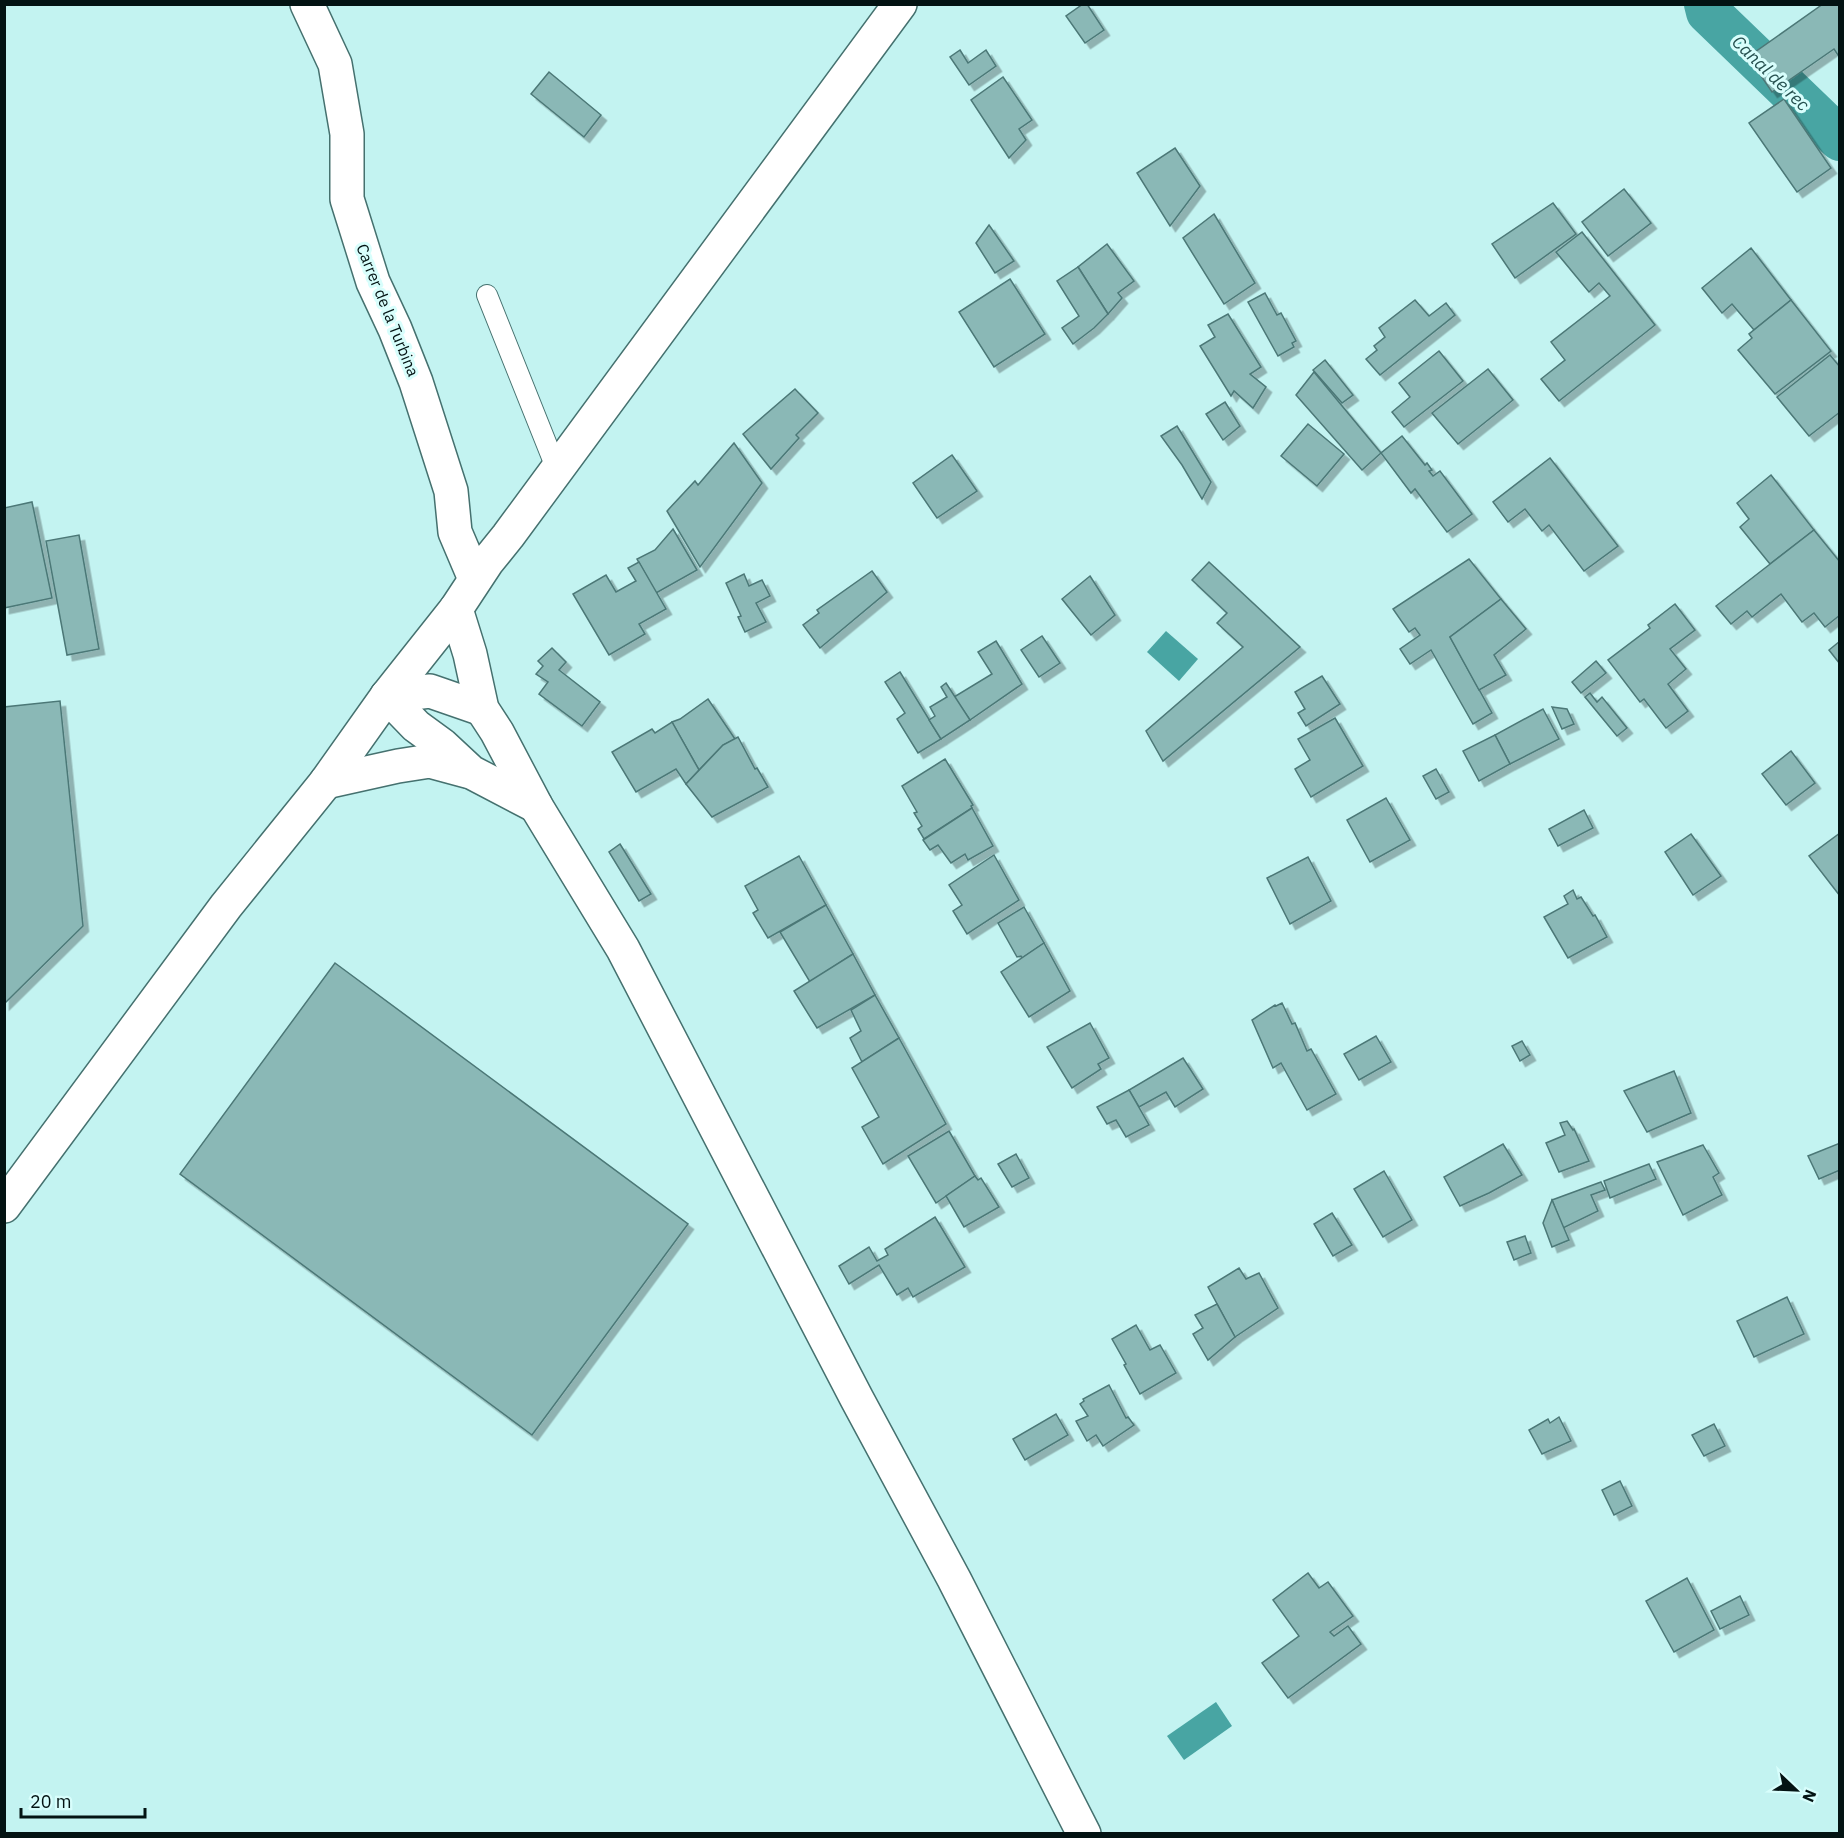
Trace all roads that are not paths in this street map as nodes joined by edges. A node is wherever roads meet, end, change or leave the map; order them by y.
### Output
1 (307, 4) edge
2 (900, 4) edge
3 (487, 295) dead end
4 (557, 470) junction
5 (476, 579) junction
6 (456, 609) junction
7 (387, 696) junction
8 (482, 709) junction
9 (471, 772) junction
10 (326, 782) junction
11 (536, 806) junction
12 (4, 1206) edge
13 (1084, 1833) edge

1 - 5 street, Carrer de la Turbina
2 - 4 street
3 - 4 lane
4 - 5 street
5 - 6 street
6 - 7 street
6 - 8 street
7 - 8 street
7 - 9 street
7 - 10 street
8 - 11 street
9 - 10 street
9 - 11 street
10 - 12 street
11 - 13 street

